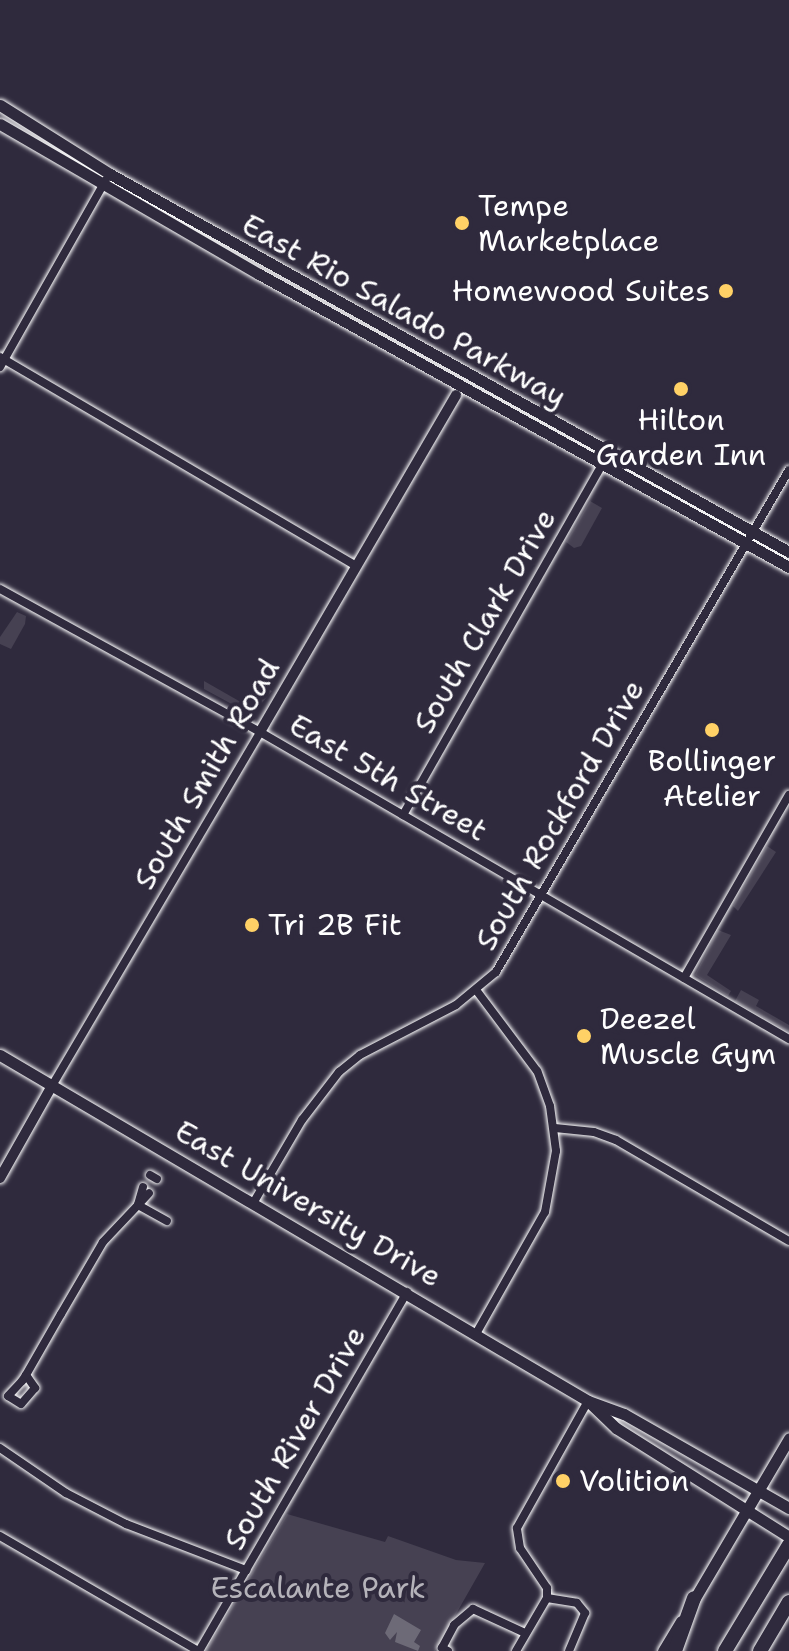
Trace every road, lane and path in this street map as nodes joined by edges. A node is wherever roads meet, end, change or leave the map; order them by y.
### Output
1 (0, 105) edge
2 (0, 124) edge
3 (110, 174) junction
4 (103, 185) junction
5 (1, 362) edge
6 (468, 374) junction
7 (459, 389) junction
8 (609, 452) junction
9 (603, 464) junction
10 (789, 470) edge
11 (750, 536) junction
12 (789, 552) edge
13 (356, 566) junction
14 (789, 567) edge
15 (0, 589) edge
16 (260, 732) junction
17 (789, 795) edge
18 (403, 815) junction
19 (543, 896) junction
20 (684, 978) junction
21 (477, 991) junction
22 (789, 1039) edge
23 (0, 1055) edge
24 (53, 1084) junction
25 (555, 1128) junction
26 (0, 1178) edge
27 (149, 1184) dead end
28 (255, 1200) junction
29 (138, 1205) junction
30 (167, 1221) dead end
31 (789, 1241) edge
32 (408, 1290) junction
33 (477, 1332) junction
34 (26, 1375) junction
35 (4, 1393) edge
36 (588, 1401) junction
37 (616, 1428) junction
38 (789, 1438) edge
39 (680, 1446) junction
40 (0, 1448) edge
41 (759, 1491) junction
42 (789, 1508) edge
43 (746, 1512) junction
44 (0, 1536) edge
45 (789, 1537) edge
46 (789, 1545) edge
47 (246, 1570) junction
48 (547, 1598) junction
49 (694, 1598) junction
50 (789, 1602) edge
51 (525, 1633) junction
52 (198, 1651) edge
53 (448, 1651) edge
54 (516, 1651) edge
55 (569, 1651) edge
56 (663, 1651) edge
57 (675, 1651) edge
58 (725, 1651) edge
59 (760, 1651) edge

1 - 3 main road, East Rio Salado Parkway
2 - 4 main road, East Rio Salado Parkway
3 - 4 street
3 - 6 main road, East Rio Salado Parkway
4 - 5 street
4 - 7 main road, East Rio Salado Parkway
5 - 13 street
6 - 7 street, South Smith Road
6 - 8 main road, East Rio Salado Parkway
7 - 9 main road, East Rio Salado Parkway
7 - 13 street, South Smith Road
8 - 9 street, South Clark Drive
8 - 11 main road, East Rio Salado Parkway
9 - 11 main road, East Rio Salado Parkway
9 - 18 street, South Clark Drive
10 - 11 street, South Rockford Drive
11 - 12 main road, East Rio Salado Parkway
11 - 14 main road, East Rio Salado Parkway
11 - 19 street, South Rockford Drive
13 - 16 street, South Smith Road
15 - 16 street, East 5th Street
16 - 18 street, East 5th Street
16 - 24 street, South Smith Road
17 - 20 street
18 - 19 street, East 5th Street
19 - 20 street, East 5th Street
19 - 21 street, South Rockford Drive
20 - 22 street, East 5th Street
21 - 25 street
21 - 28 street, South Rockford Drive
23 - 24 main road, East University Drive
24 - 26 street, South Smith Road
24 - 28 main road, East University Drive
25 - 31 street
25 - 33 street
27 - 29 street
28 - 32 main road, East University Drive
29 - 30 street
29 - 34 street
32 - 33 main road, East University Drive
32 - 47 street, South River Drive
33 - 36 main road, East University Drive
34 - 35 street
34 - 35 street
36 - 37 main road, East University Drive
36 - 39 main road, East University Drive
36 - 48 street
37 - 39 main road
37 - 43 main road, East University Drive
38 - 41 main road
39 - 41 main road, East University Drive
40 - 47 street
41 - 42 main road, East University Drive
41 - 43 main road
43 - 45 main road, East University Drive
43 - 49 main road
44 - 52 street
46 - 58 highway
47 - 52 street, South River Drive
48 - 51 street
48 - 55 street
49 - 56 main road
49 - 57 highway
50 - 59 highway
51 - 53 street
51 - 54 street

